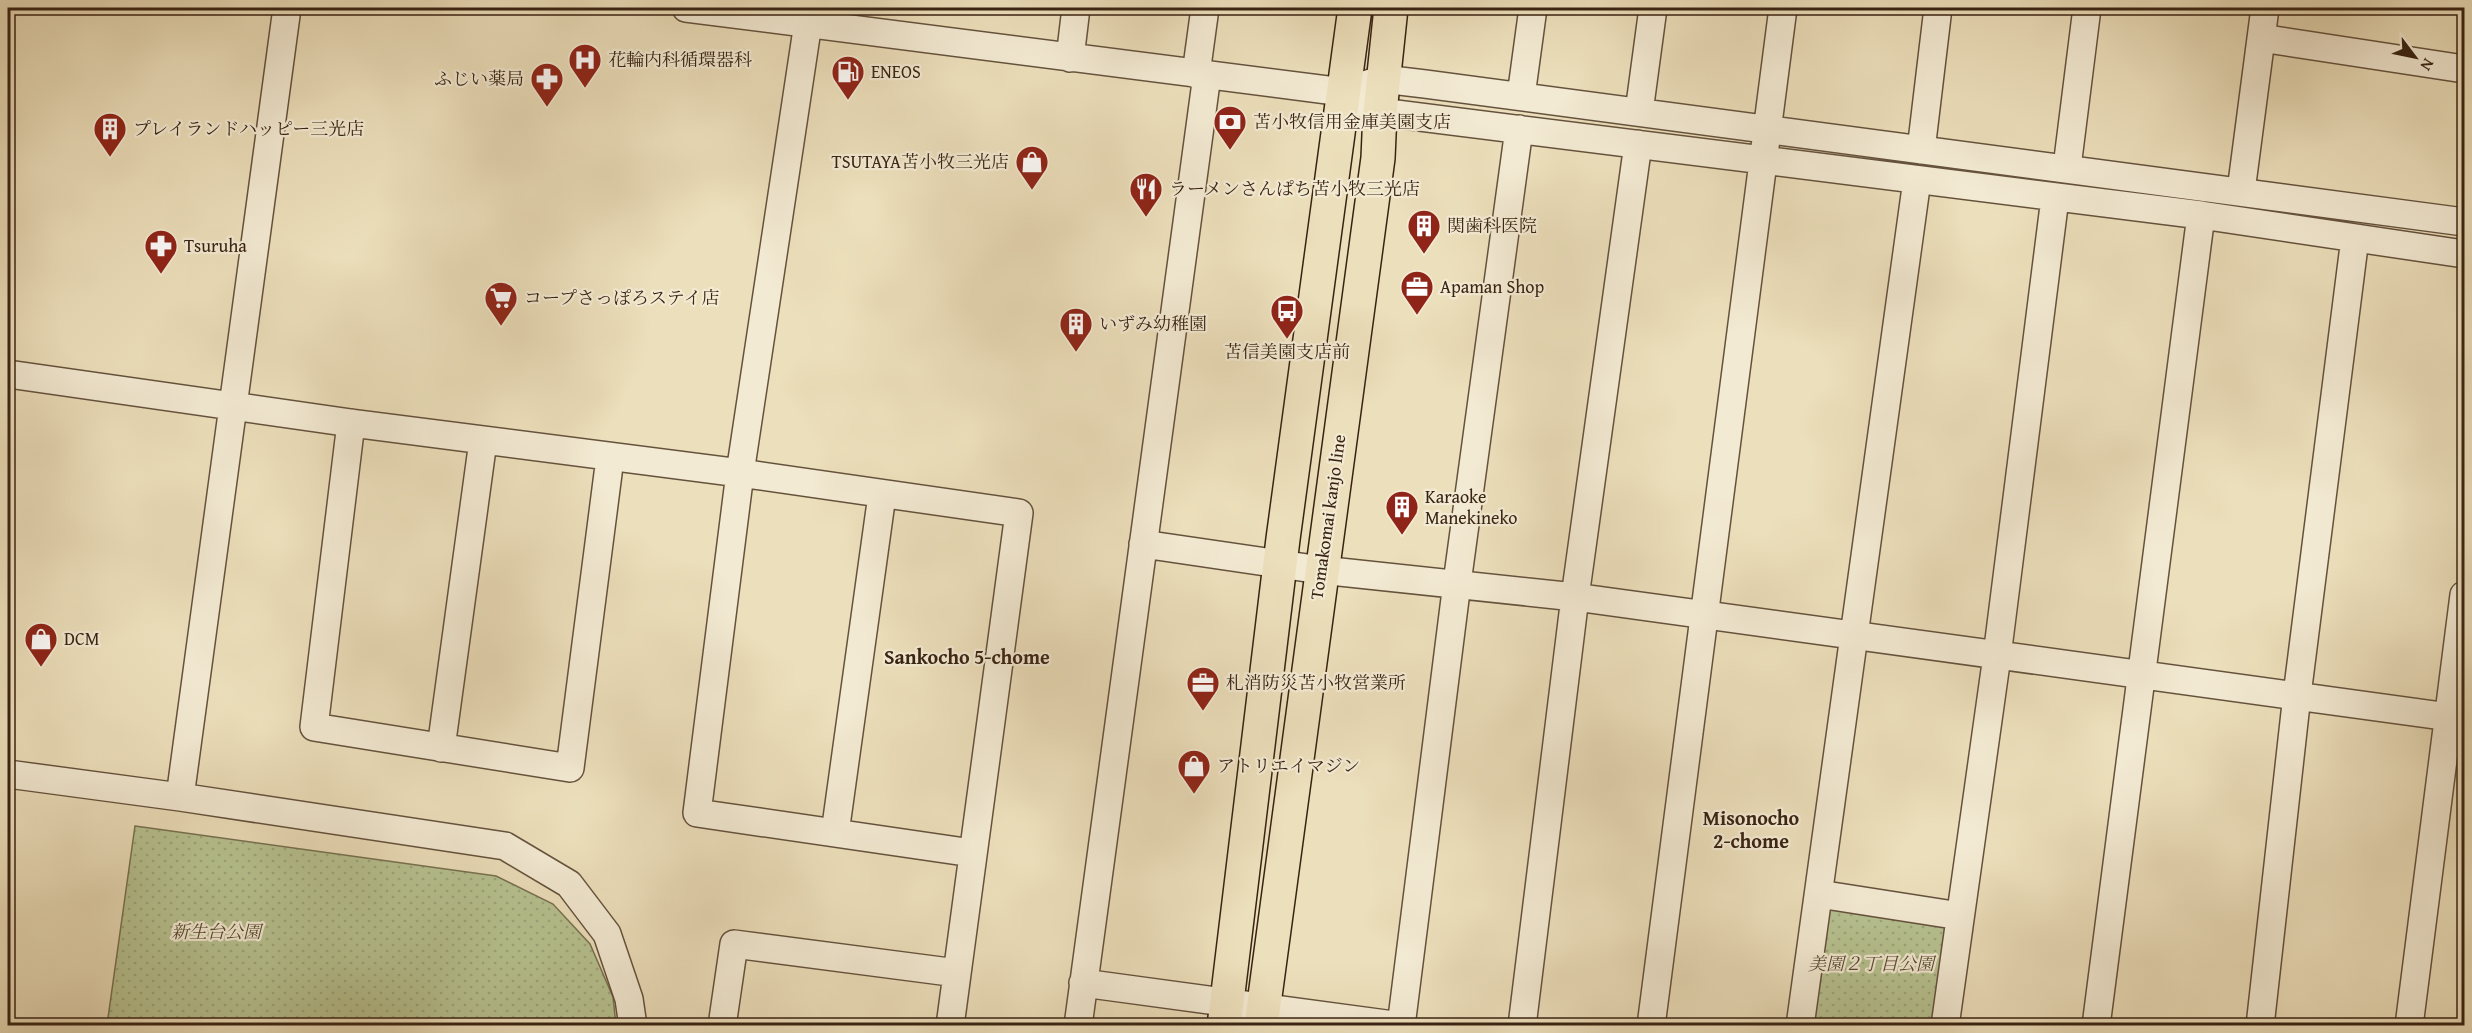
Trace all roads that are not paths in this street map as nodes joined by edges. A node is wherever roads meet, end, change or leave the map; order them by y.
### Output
1 (287, 8) edge
2 (686, 8) edge
3 (1076, 8) edge
4 (1205, 8) edge
5 (1355, 8) edge
6 (1391, 8) edge
7 (1533, 8) edge
8 (1653, 8) edge
9 (1783, 8) edge
10 (1938, 8) edge
11 (2087, 8) edge
12 (2265, 8) edge
13 (808, 23) junction
14 (2261, 38) junction
15 (1070, 58) junction
16 (2464, 69) edge
17 (1202, 74) junction
18 (1383, 79) junction
19 (1342, 92) junction
20 (1521, 96) junction
21 (1380, 112) junction
22 (1639, 112) junction
23 (1767, 128) junction
24 (1519, 129) junction
25 (1638, 144) junction
26 (1921, 150) junction
27 (1763, 160) junction
28 (2067, 167) junction
29 (1917, 180) junction
30 (2241, 191) junction
31 (2055, 198) junction
32 (2201, 215) junction
33 (2464, 222) edge
34 (2355, 238) junction
35 (2464, 254) edge
36 (8, 374) edge
37 (235, 406) junction
38 (351, 423) junction
39 (483, 441) junction
40 (610, 458) junction
41 (740, 473) junction
42 (882, 495) junction
43 (1143, 544) junction
44 (1280, 565) junction
45 (1322, 570) junction
46 (1457, 583) junction
47 (2464, 595) edge
48 (1575, 597) junction
49 (1703, 615) junction
50 (1854, 635) junction
51 (1997, 656) junction
52 (2142, 674) junction
53 (2297, 694) junction
54 (2456, 718) edge
55 (441, 748) junction
56 (8, 774) edge
57 (180, 797) junction
58 (835, 833) junction
59 (972, 853) junction
60 (1819, 894) junction
61 (1960, 916) junction
62 (957, 973) junction
63 (1083, 983) junction
64 (1225, 1014) edge
65 (1263, 1016) edge
66 (633, 1026) edge
67 (722, 1026) edge
68 (950, 1026) edge
69 (1078, 1026) edge
70 (1401, 1026) edge
71 (1522, 1026) edge
72 (1651, 1026) edge
73 (1800, 1026) edge
74 (1945, 1026) edge
75 (2096, 1026) edge
76 (2260, 1026) edge
77 (2409, 1026) edge

1 - 37 street
2 - 13 street
3 - 15 street
4 - 17 street
5 - 19 main road
6 - 18 main road, Tomakomai kanjo line
7 - 20 street
8 - 22 street
9 - 23 street
10 - 26 street
11 - 28 street
12 - 14 street
13 - 15 street
13 - 41 street
14 - 16 street
14 - 30 street
15 - 17 street
17 - 19 street
17 - 43 street
18 - 19 street
18 - 20 street
18 - 21 main road, Tomakomai kanjo line
19 - 21 street
19 - 44 main road
20 - 22 street
21 - 24 street
21 - 45 main road, Tomakomai kanjo line
22 - 23 street
23 - 26 street
23 - 27 street
24 - 25 street
24 - 46 street
25 - 27 street
25 - 48 street
26 - 28 street
27 - 29 street
27 - 49 street
28 - 30 street
29 - 31 street
29 - 50 street
30 - 33 street
31 - 32 street
31 - 51 street
32 - 34 street
32 - 52 street
34 - 35 street
34 - 53 street
36 - 37 street
37 - 38 street
37 - 57 street
38 - 39 street
38 - 55 street
39 - 40 street
39 - 55 street
40 - 41 street
40 - 55 street
41 - 42 street
41 - 58 street
42 - 58 street
42 - 59 street
43 - 44 street
43 - 63 street
44 - 45 street
44 - 64 main road
45 - 46 street
45 - 65 main road, Tomakomai kanjo line
46 - 48 street
46 - 70 street
47 - 54 street
48 - 49 street
48 - 71 street
49 - 50 street
49 - 72 street
50 - 51 street
50 - 60 street
51 - 52 street
51 - 61 street
52 - 53 street
52 - 75 street
53 - 54 street
53 - 76 street
54 - 77 street
56 - 57 street
57 - 66 street
58 - 59 street
59 - 62 street
60 - 61 street
60 - 73 street
61 - 74 street
62 - 67 street
62 - 68 street
63 - 64 street
63 - 69 street
64 - 65 street
65 - 70 street

